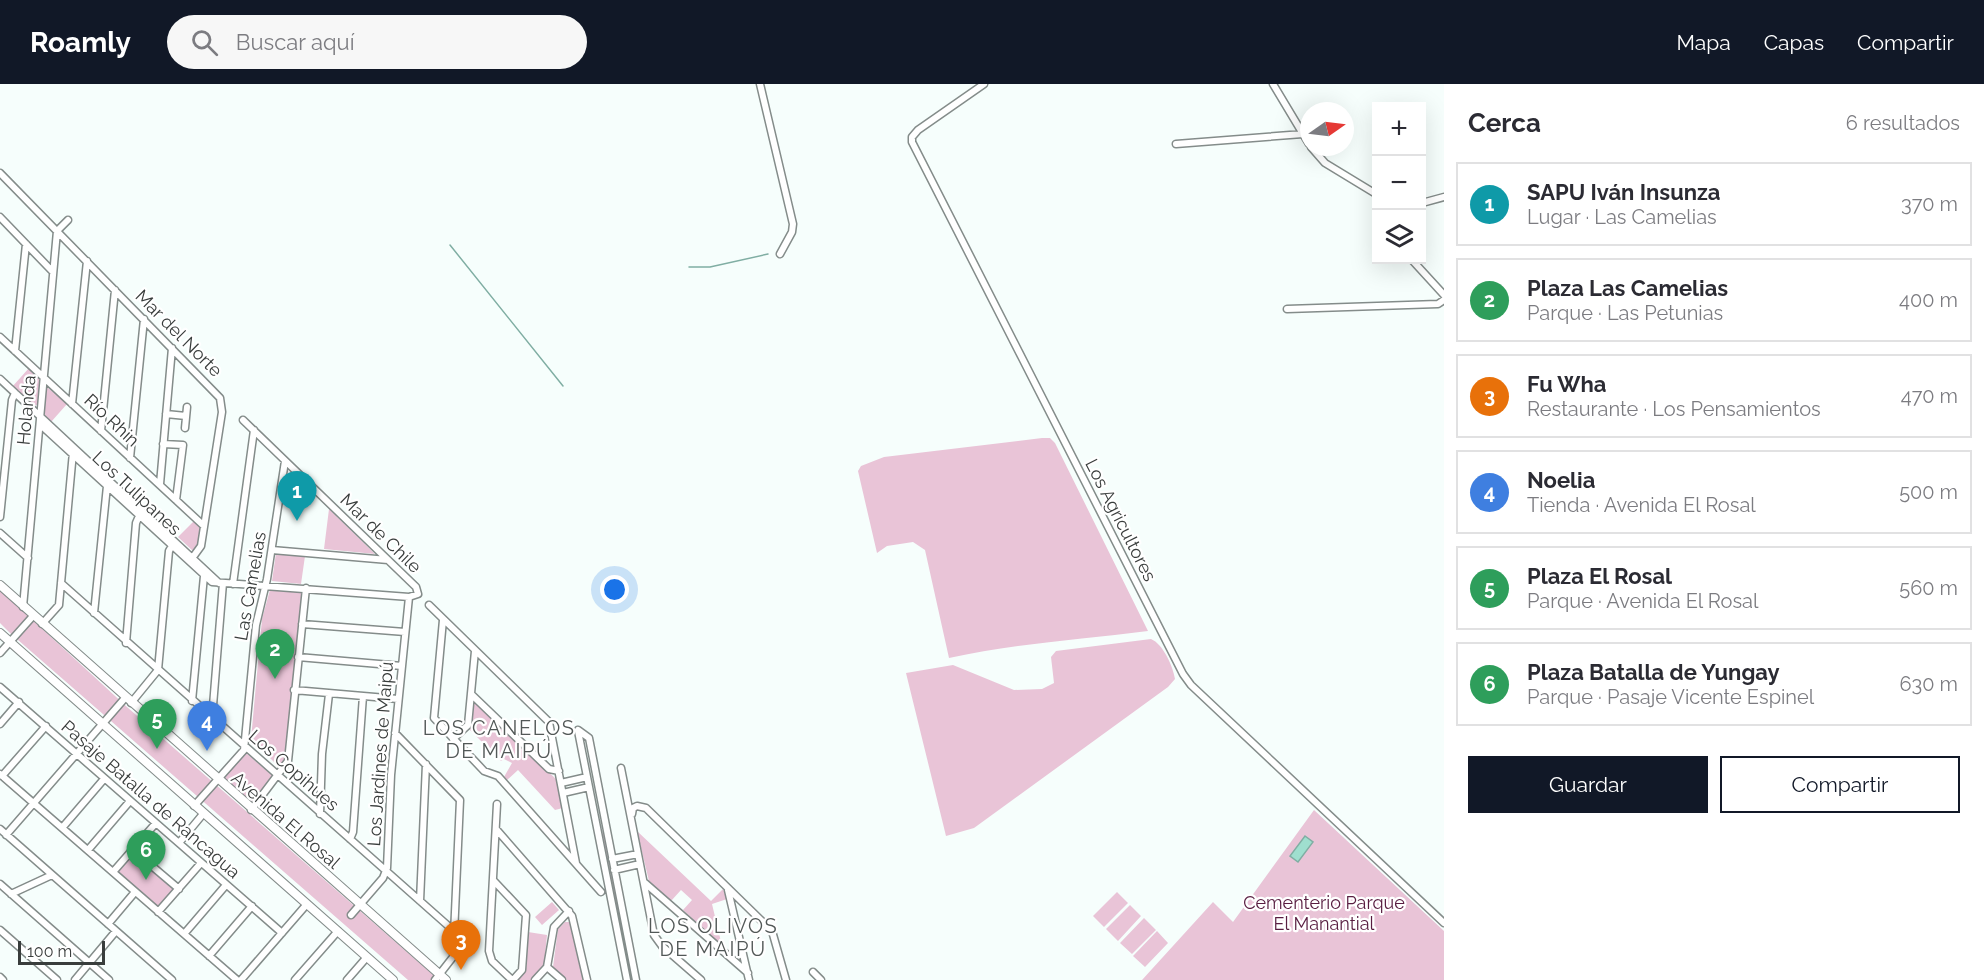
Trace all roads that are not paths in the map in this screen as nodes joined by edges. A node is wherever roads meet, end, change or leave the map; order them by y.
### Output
1 (760, 84) edge
2 (984, 84) edge
3 (1273, 84) edge
4 (1300, 129) edge
5 (1300, 134) edge
6 (1176, 144) dead end
7 (1318, 156) edge
8 (0, 173) edge
9 (1372, 191) edge
10 (1444, 197) edge
11 (1426, 202) edge
12 (0, 217) edge
13 (68, 219) dead end
14 (57, 231) junction
15 (27, 244) junction
16 (780, 254) dead end
17 (87, 261) junction
18 (1416, 264) edge
19 (53, 272) junction
20 (115, 290) junction
21 (1444, 295) edge
22 (1444, 300) edge
23 (1287, 309) dead end
24 (144, 319) junction
25 (0, 338) edge
26 (172, 348) junction
27 (15, 351) junction
28 (44, 377) junction
29 (0, 380) edge
30 (15, 393) junction
31 (72, 404) junction
32 (187, 407) dead end
33 (166, 414) junction
34 (186, 416) junction
35 (40, 417) junction
36 (243, 420) dead end
37 (184, 428) dead end
38 (254, 430) junction
39 (102, 431) junction
40 (163, 444) junction
41 (74, 452) junction
42 (130, 458) junction
43 (285, 461) junction
44 (160, 484) junction
45 (107, 486) junction
46 (176, 500) junction
47 (139, 516) junction
48 (0, 517) edge
49 (204, 526) junction
50 (0, 532) edge
51 (173, 543) junction
52 (272, 550) junction
53 (193, 557) junction
54 (28, 558) junction
55 (388, 560) junction
56 (204, 576) junction
57 (61, 583) junction
58 (221, 583) junction
59 (233, 584) junction
60 (0, 585) edge
61 (266, 585) junction
62 (306, 588) junction
63 (418, 594) joint
64 (409, 597) junction
65 (429, 605) dead end
66 (23, 607) junction
67 (94, 613) junction
68 (33, 616) junction
69 (443, 620) junction
70 (42, 624) junction
71 (302, 624) junction
72 (405, 632) junction
73 (0, 633) edge
74 (10, 642) junction
75 (126, 643) junction
76 (475, 651) junction
77 (0, 653) edge
78 (298, 657) junction
79 (402, 666) junction
80 (158, 670) junction
81 (0, 687) edge
82 (294, 690) junction
83 (329, 693) junction
84 (471, 694) junction
85 (363, 696) junction
86 (398, 699) junction
87 (128, 700) junction
88 (192, 701) junction
89 (19, 702) junction
90 (212, 718) junction
91 (0, 724) edge
92 (102, 724) junction
93 (46, 726) junction
94 (395, 733) junction
95 (453, 739) junction
96 (245, 747) junction
97 (77, 753) junction
98 (426, 764) junction
99 (621, 768) dead end
100 (559, 771) junction
101 (1, 775) edge
102 (278, 776) junction
103 (587, 777) junction
104 (104, 779) junction
105 (218, 780) junction
106 (561, 783) junction
107 (589, 787) junction
108 (563, 793) junction
109 (130, 801) junction
110 (34, 803) junction
111 (497, 804) dead end
112 (194, 806) junction
113 (251, 810) junction
114 (320, 813) junction
115 (203, 814) junction
116 (632, 814) junction
117 (156, 823) junction
118 (606, 826) junction
119 (597, 827) junction
120 (62, 828) junction
121 (0, 829) edge
122 (496, 829) junction
123 (6, 835) junction
124 (350, 839) junction
125 (178, 843) junction
126 (133, 849) junction
127 (88, 850) junction
128 (638, 854) junction
129 (612, 859) junction
130 (201, 863) junction
131 (576, 864) junction
132 (640, 864) junction
133 (614, 870) junction
134 (386, 871) junction
135 (113, 872) junction
136 (52, 875) junction
137 (493, 879) junction
138 (644, 883) junction
139 (0, 885) edge
140 (226, 885) junction
141 (178, 889) junction
142 (728, 889) junction
143 (135, 892) junction
144 (601, 892) dead end
145 (11, 894) junction
146 (420, 901) junction
147 (307, 904) junction
148 (360, 905) junction
149 (252, 906) junction
150 (569, 911) junction
151 (158, 912) junction
152 (351, 915) dead end
153 (1444, 923) edge
154 (108, 924) junction
155 (626, 929) junction
156 (0, 930) edge
157 (117, 931) junction
158 (338, 931) junction
159 (454, 931) junction
160 (617, 931) junction
161 (282, 933) junction
162 (184, 934) junction
163 (209, 956) junction
164 (367, 957) junction
165 (89, 963) junction
166 (548, 967) junction
167 (813, 972) dead end
168 (748, 976) edge
169 (441, 978) edge
170 (57, 980) edge
171 (75, 980) edge
172 (109, 980) edge
173 (172, 980) edge
174 (239, 980) edge
175 (295, 980) edge
176 (347, 980) edge
177 (393, 980) edge
178 (513, 980) edge
179 (535, 980) edge
180 (562, 980) edge
181 (587, 980) edge
182 (627, 980) edge
183 (636, 980) edge
184 (701, 980) edge
185 (786, 980) edge
186 (821, 980) edge

1 - 16 street
2 - 153 street, Los Agricultores
3 - 4 street
5 - 6 street
7 - 9 street
8 - 14 street, Mar del Norte
10 - 11 street
12 - 15 street
13 - 14 street
14 - 17 street, Mar del Norte
14 - 19 street, Holanda
15 - 19 street
15 - 27 street
17 - 20 street, Mar del Norte
17 - 31 street
18 - 21 street
19 - 28 street, Holanda
20 - 24 street, Mar del Norte
20 - 39 street
22 - 23 street
24 - 26 street, Mar del Norte
24 - 42 street
25 - 27 street, Río Rhin
26 - 33 street
26 - 49 street, Mar del Norte
27 - 28 street, Río Rhin
28 - 31 street, Río Rhin
28 - 35 street, Holanda
29 - 30 street, Los Tulipanes
30 - 35 street, Los Tulipanes
30 - 48 street
31 - 39 street, Río Rhin
32 - 34 street
33 - 34 street
33 - 40 street
34 - 37 street
35 - 41 street, Los Tulipanes
35 - 54 street, Holanda
36 - 38 street, Mar de Chile
38 - 43 street, Mar de Chile
38 - 59 street
39 - 42 street, Río Rhin
40 - 44 street
40 - 46 street
41 - 45 street, Los Tulipanes
41 - 51 street, Los Tulipanes
41 - 57 street
42 - 44 street, Río Rhin
43 - 52 street, Las Camelias
43 - 55 street, Mar de Chile
44 - 46 street, Río Rhin
45 - 47 street, Los Tulipanes
45 - 67 street
46 - 49 street, Río Rhin
47 - 51 street, Los Tulipanes
47 - 75 street
49 - 53 street, Mar del Norte
50 - 54 street
51 - 53 street, Los Tulipanes
51 - 56 street, Los Tulipanes
51 - 80 street
52 - 55 street
52 - 61 street, Las Camelias
53 - 58 street, Los Tulipanes
54 - 66 street, Holanda
55 - 63 street, Mar de Chile
56 - 58 street, Los Tulipanes
56 - 88 street
57 - 67 street, Los Copihues
57 - 70 street
58 - 59 street, Los Tulipanes
58 - 90 street
59 - 61 street, Los Tulipanes
60 - 66 street, Avenida El Rosal
61 - 62 street, Los Tulipanes
61 - 96 street, Las Camelias
62 - 64 street, Los Tulipanes
62 - 71 street
63 - 64 street, Los Tulipanes
64 - 72 street, Los Jardines de Maipú
65 - 69 street
66 - 68 street, Avenida El Rosal
67 - 75 street, Los Copihues
68 - 70 street, Avenida El Rosal
68 - 74 street
69 - 76 street
69 - 95 street
70 - 87 street, Avenida El Rosal
71 - 72 street
71 - 78 street
72 - 79 street, Los Jardines de Maipú
73 - 74 street
74 - 77 street
74 - 92 street
75 - 80 street, Los Copihues
76 - 84 street
76 - 100 street
78 - 79 street
78 - 82 street
79 - 86 street, Los Jardines de Maipú
80 - 87 street
80 - 88 street, Los Copihues
81 - 89 street, Pasaje Batalla de Rancagua
82 - 83 street
82 - 102 street
83 - 85 street
83 - 114 street
84 - 95 street
84 - 100 street
85 - 86 street
85 - 124 street
86 - 94 street, Los Jardines de Maipú
87 - 92 street
87 - 105 street, Avenida El Rosal
88 - 90 street, Los Copihues
89 - 91 street
89 - 93 street, Pasaje Batalla de Rancagua
90 - 96 street, Los Copihues
92 - 97 street
92 - 112 street
93 - 97 street, Pasaje Batalla de Rancagua
93 - 101 street
94 - 98 street
94 - 134 street, Los Jardines de Maipú
95 - 131 street
96 - 102 street, Los Copihues
96 - 105 street
97 - 104 street, Pasaje Batalla de Rancagua
97 - 110 street
98 - 146 street
98 - 159 street
99 - 116 street
100 - 106 street
101 - 110 street
102 - 113 street
102 - 114 street, Los Copihues
103 - 106 street
103 - 107 street
103 - 118 street
104 - 109 street, Pasaje Batalla de Rancagua
104 - 120 street
105 - 112 street
105 - 113 street, Avenida El Rosal
106 - 108 street
107 - 108 street
107 - 119 street
108 - 131 street
109 - 117 street, Pasaje Batalla de Rancagua
109 - 127 street
110 - 120 street
110 - 123 street
111 - 122 street
112 - 115 street
113 - 148 street, Avenida El Rosal
114 - 124 street, Los Copihues
115 - 125 street
115 - 147 street
116 - 128 street
116 - 142 street
117 - 125 street, Pasaje Batalla de Rancagua
117 - 126 street
118 - 119 street
118 - 129 street
119 - 160 street
120 - 127 street
121 - 123 street
122 - 137 street
122 - 150 street
123 - 136 street
124 - 134 street, Los Copihues
125 - 130 street, Pasaje Batalla de Rancagua
126 - 135 street
126 - 141 street
127 - 135 street
128 - 129 street
128 - 132 street
129 - 133 street
130 - 140 street, Pasaje Batalla de Rancagua
130 - 141 street
131 - 144 street
132 - 133 street
132 - 138 street
133 - 155 street
134 - 146 street, Los Copihues
134 - 148 street, Los Jardines de Maipú
135 - 143 street
136 - 145 street
136 - 154 street
137 - 178 street
137 - 178 street
138 - 168 street
138 - 184 street
139 - 145 street
140 - 149 street, Pasaje Batalla de Rancagua
140 - 162 street
141 - 151 street
142 - 168 street
142 - 185 street
143 - 151 street
143 - 154 street
145 - 165 street
146 - 159 street, Los Copihues
147 - 158 street
147 - 161 street
148 - 152 street, Los Jardines de Maipú
148 - 169 street, Avenida El Rosal
149 - 161 street, Pasaje Batalla de Rancagua
149 - 163 street
150 - 166 street
150 - 181 street
151 - 162 street
154 - 157 street
155 - 160 street
155 - 183 street
156 - 170 street
157 - 165 street
157 - 173 street
158 - 164 street
158 - 175 street
159 - 169 street
160 - 182 street
161 - 174 street
162 - 163 street
163 - 174 street
164 - 176 street
164 - 177 street
165 - 171 street
165 - 172 street
166 - 179 street
166 - 180 street
167 - 186 street

